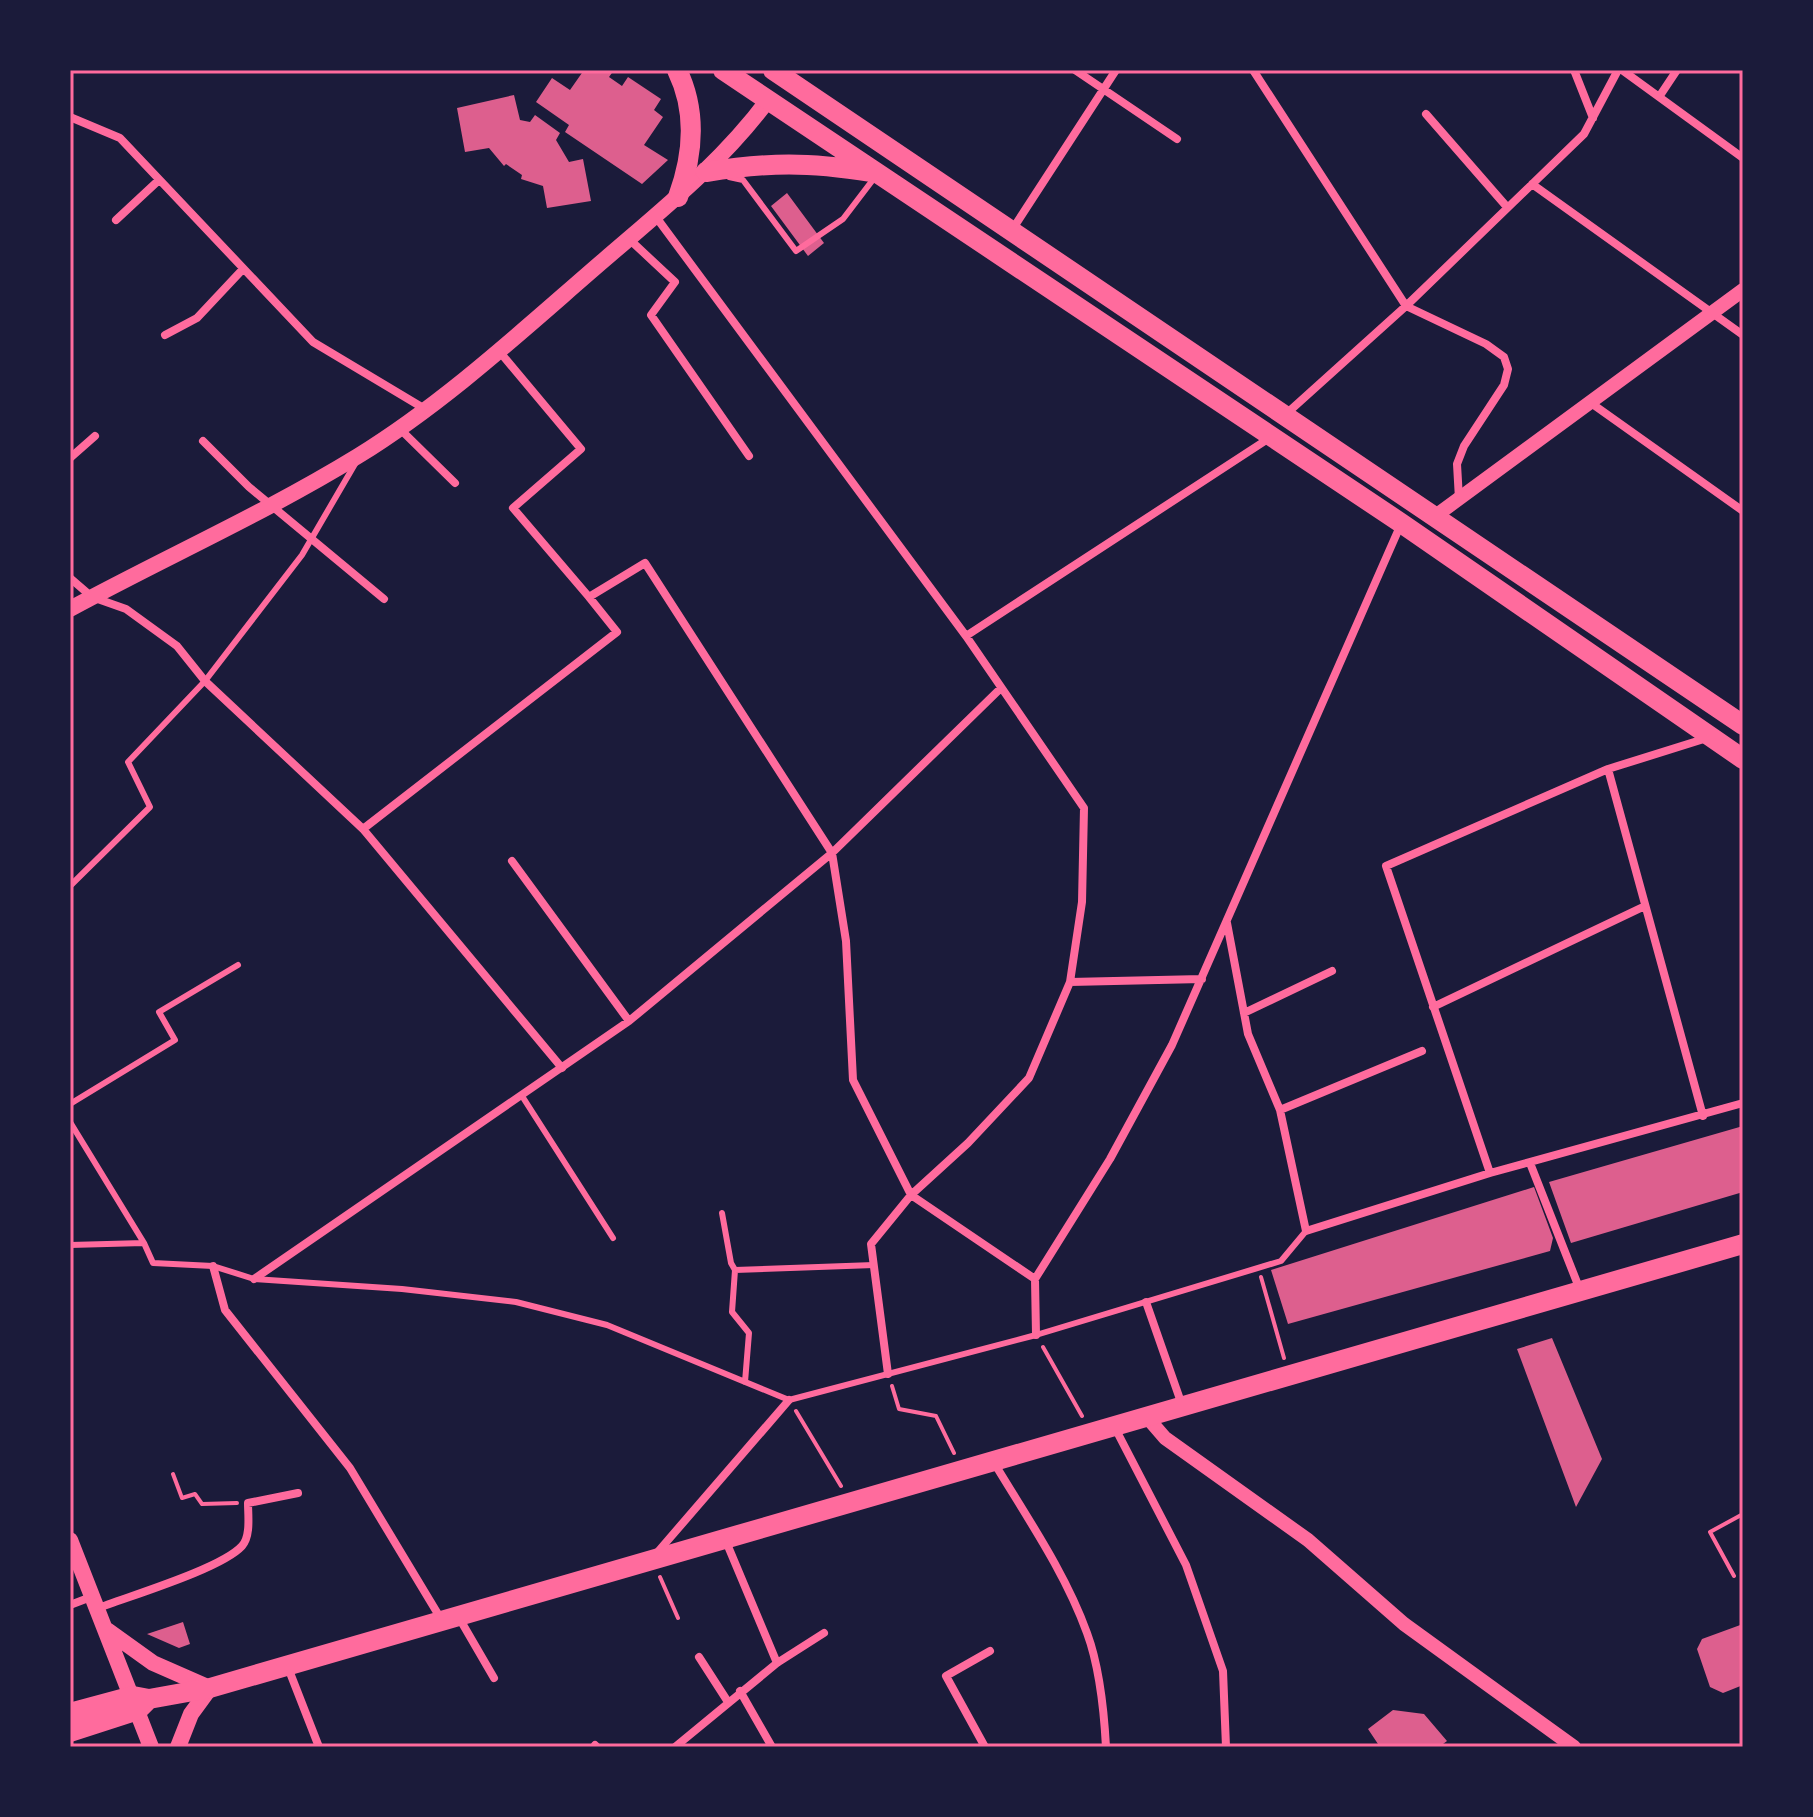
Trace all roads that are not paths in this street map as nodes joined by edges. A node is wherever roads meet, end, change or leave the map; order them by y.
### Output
1 (677, 70) edge
2 (723, 70) edge
3 (1075, 70) edge
4 (1116, 70) edge
5 (1253, 70) edge
6 (1574, 70) edge
7 (1620, 70) edge
8 (1677, 70) edge
9 (783, 73) edge
10 (1103, 89) junction
11 (1659, 97) junction
12 (768, 100) junction
13 (1426, 114) dead end
14 (70, 117) edge
15 (1593, 118) junction
16 (1177, 139) dead end
17 (1743, 158) edge
18 (706, 172) junction
19 (878, 173) junction
20 (159, 180) junction
21 (1532, 184) junction
22 (678, 197) junction
23 (1507, 207) junction
24 (656, 217) junction
25 (116, 220) dead end
26 (1012, 230) junction
27 (629, 239) junction
28 (243, 269) junction
29 (1743, 290) edge
30 (1406, 306) junction
31 (1713, 312) junction
32 (165, 335) dead end
33 (1743, 335) edge
34 (499, 351) junction
35 (1591, 403) junction
36 (425, 409) junction
37 (1285, 415) junction
38 (399, 428) junction
39 (95, 436) dead end
40 (1272, 436) junction
41 (203, 441) dead end
42 (360, 454) junction
43 (749, 456) dead end
44 (70, 458) edge
45 (455, 483) dead end
46 (1459, 499) junction
47 (273, 506) junction
48 (1743, 511) edge
49 (1434, 517) junction
50 (1401, 523) junction
51 (311, 537) junction
52 (70, 578) edge
53 (92, 597) junction
54 (589, 597) junction
55 (384, 599) dead end
56 (70, 609) edge
57 (966, 636) junction
58 (205, 681) junction
59 (1001, 688) junction
60 (1743, 725) edge
61 (1711, 737) junction
62 (1743, 759) edge
63 (1608, 769) junction
64 (363, 829) junction
65 (832, 853) junction
66 (512, 861) dead end
67 (70, 886) edge
68 (1645, 906) junction
69 (1227, 922) junction
70 (238, 965) dead end
71 (1332, 971) dead end
72 (1202, 979) junction
73 (1070, 982) junction
74 (1433, 1007) junction
75 (1244, 1013) junction
76 (629, 1021) junction
77 (1422, 1051) dead end
78 (562, 1068) junction
79 (522, 1096) junction
80 (1743, 1103) edge
81 (70, 1104) edge
82 (1280, 1110) junction
83 (1703, 1116) junction
84 (70, 1122) edge
85 (1530, 1163) junction
86 (1490, 1173) junction
87 (911, 1195) junction
88 (722, 1213) dead end
89 (1306, 1231) junction
90 (613, 1238) dead end
91 (144, 1243) junction
92 (1743, 1244) edge
93 (70, 1245) edge
94 (874, 1265) junction
95 (213, 1266) junction
96 (735, 1270) junction
97 (254, 1279) junction
98 (1035, 1279) junction
99 (1580, 1291) junction
100 (1146, 1302) junction
101 (1036, 1335) junction
102 (888, 1374) junction
103 (745, 1382) junction
104 (789, 1400) junction
105 (1183, 1406) junction
106 (1146, 1416) junction
107 (1113, 1426) junction
108 (993, 1460) junction
109 (298, 1493) dead end
110 (725, 1538) junction
111 (70, 1540) edge
112 (652, 1559) junction
113 (94, 1603) junction
114 (70, 1605) edge
115 (450, 1617) junction
116 (103, 1626) junction
117 (824, 1633) dead end
118 (990, 1651) dead end
119 (699, 1657) dead end
120 (777, 1663) junction
121 (287, 1664) junction
122 (494, 1678) dead end
123 (210, 1688) junction
124 (740, 1691) junction
125 (140, 1702) junction
126 (728, 1702) junction
127 (70, 1713) edge
128 (70, 1732) edge
129 (1106, 1745) edge
130 (151, 1747) edge
131 (178, 1747) edge
132 (319, 1747) edge
133 (675, 1747) edge
134 (772, 1747) edge
135 (985, 1747) edge
136 (1095, 1747) edge
137 (1226, 1747) edge
138 (1574, 1747) edge

1 - 22 main road
2 - 12 main road
3 - 10 street
4 - 10 street
5 - 30 street
6 - 15 street
7 - 11 street
7 - 15 street
8 - 11 street
9 - 12 main road
9 - 26 main road
10 - 16 street
10 - 26 street
11 - 17 street
12 - 18 main road
12 - 19 main road
13 - 23 street
14 - 20 street
15 - 21 street
18 - 19 main road
18 - 19 lane
18 - 22 main road
19 - 40 main road
20 - 25 street
20 - 28 street
21 - 23 street
21 - 31 street
22 - 24 main road
23 - 30 street
24 - 27 main road
24 - 57 street
26 - 37 main road
27 - 34 main road
27 - 43 street
28 - 32 street
28 - 36 street
29 - 31 street
30 - 37 street
30 - 46 street
31 - 33 street
31 - 35 street
34 - 36 main road
34 - 54 street
35 - 46 street
35 - 48 street
36 - 38 main road
37 - 49 main road
38 - 42 main road
38 - 45 street
39 - 44 street
40 - 50 main road
40 - 57 street
41 - 47 street
42 - 47 main road
42 - 51 lane
46 - 49 street
47 - 51 street
47 - 53 main road
49 - 60 main road
50 - 61 main road
50 - 69 street
51 - 55 street
51 - 58 lane
52 - 53 street
53 - 56 main road
53 - 58 street
54 - 64 street
54 - 65 street
57 - 59 street
58 - 64 street
58 - 67 lane
59 - 65 street
59 - 73 street
61 - 62 main road
61 - 63 street
63 - 68 street
63 - 74 street
64 - 78 street
65 - 76 street
65 - 87 street
66 - 76 street
68 - 74 street
68 - 83 street
69 - 72 street
69 - 75 street
70 - 81 lane
71 - 75 street
72 - 73 street
72 - 98 street
73 - 87 street
74 - 86 street
75 - 82 street
76 - 78 street
77 - 82 street
78 - 79 street
79 - 90 lane
79 - 97 street
80 - 83 street
82 - 89 street
83 - 85 street
84 - 91 lane
85 - 86 street
85 - 99 street
86 - 89 street
87 - 94 street
87 - 98 street
88 - 96 lane
89 - 100 lane
91 - 93 lane
91 - 95 lane
92 - 99 main road
94 - 96 lane
94 - 102 street
95 - 97 lane
95 - 115 street
96 - 103 lane
97 - 103 lane
98 - 101 street
99 - 105 main road
100 - 101 lane
100 - 105 street
101 - 102 lane
102 - 104 lane
103 - 104 lane
104 - 112 street
105 - 106 main road
106 - 107 main road
106 - 138 street
107 - 108 main road
107 - 137 street
108 - 110 main road
108 - 129 street
109 - 113 street
110 - 112 main road
110 - 120 street
111 - 113 main road
112 - 115 main road
113 - 114 street
113 - 116 main road
115 - 121 main road
115 - 122 street
116 - 123 main road
116 - 125 main road
117 - 120 street
118 - 135 street
119 - 126 street
120 - 124 street
121 - 123 main road
121 - 132 street
123 - 125 main road
123 - 131 main road
124 - 126 street
124 - 134 street
125 - 127 main road
125 - 128 main road
125 - 130 main road
126 - 133 street
129 - 136 street

